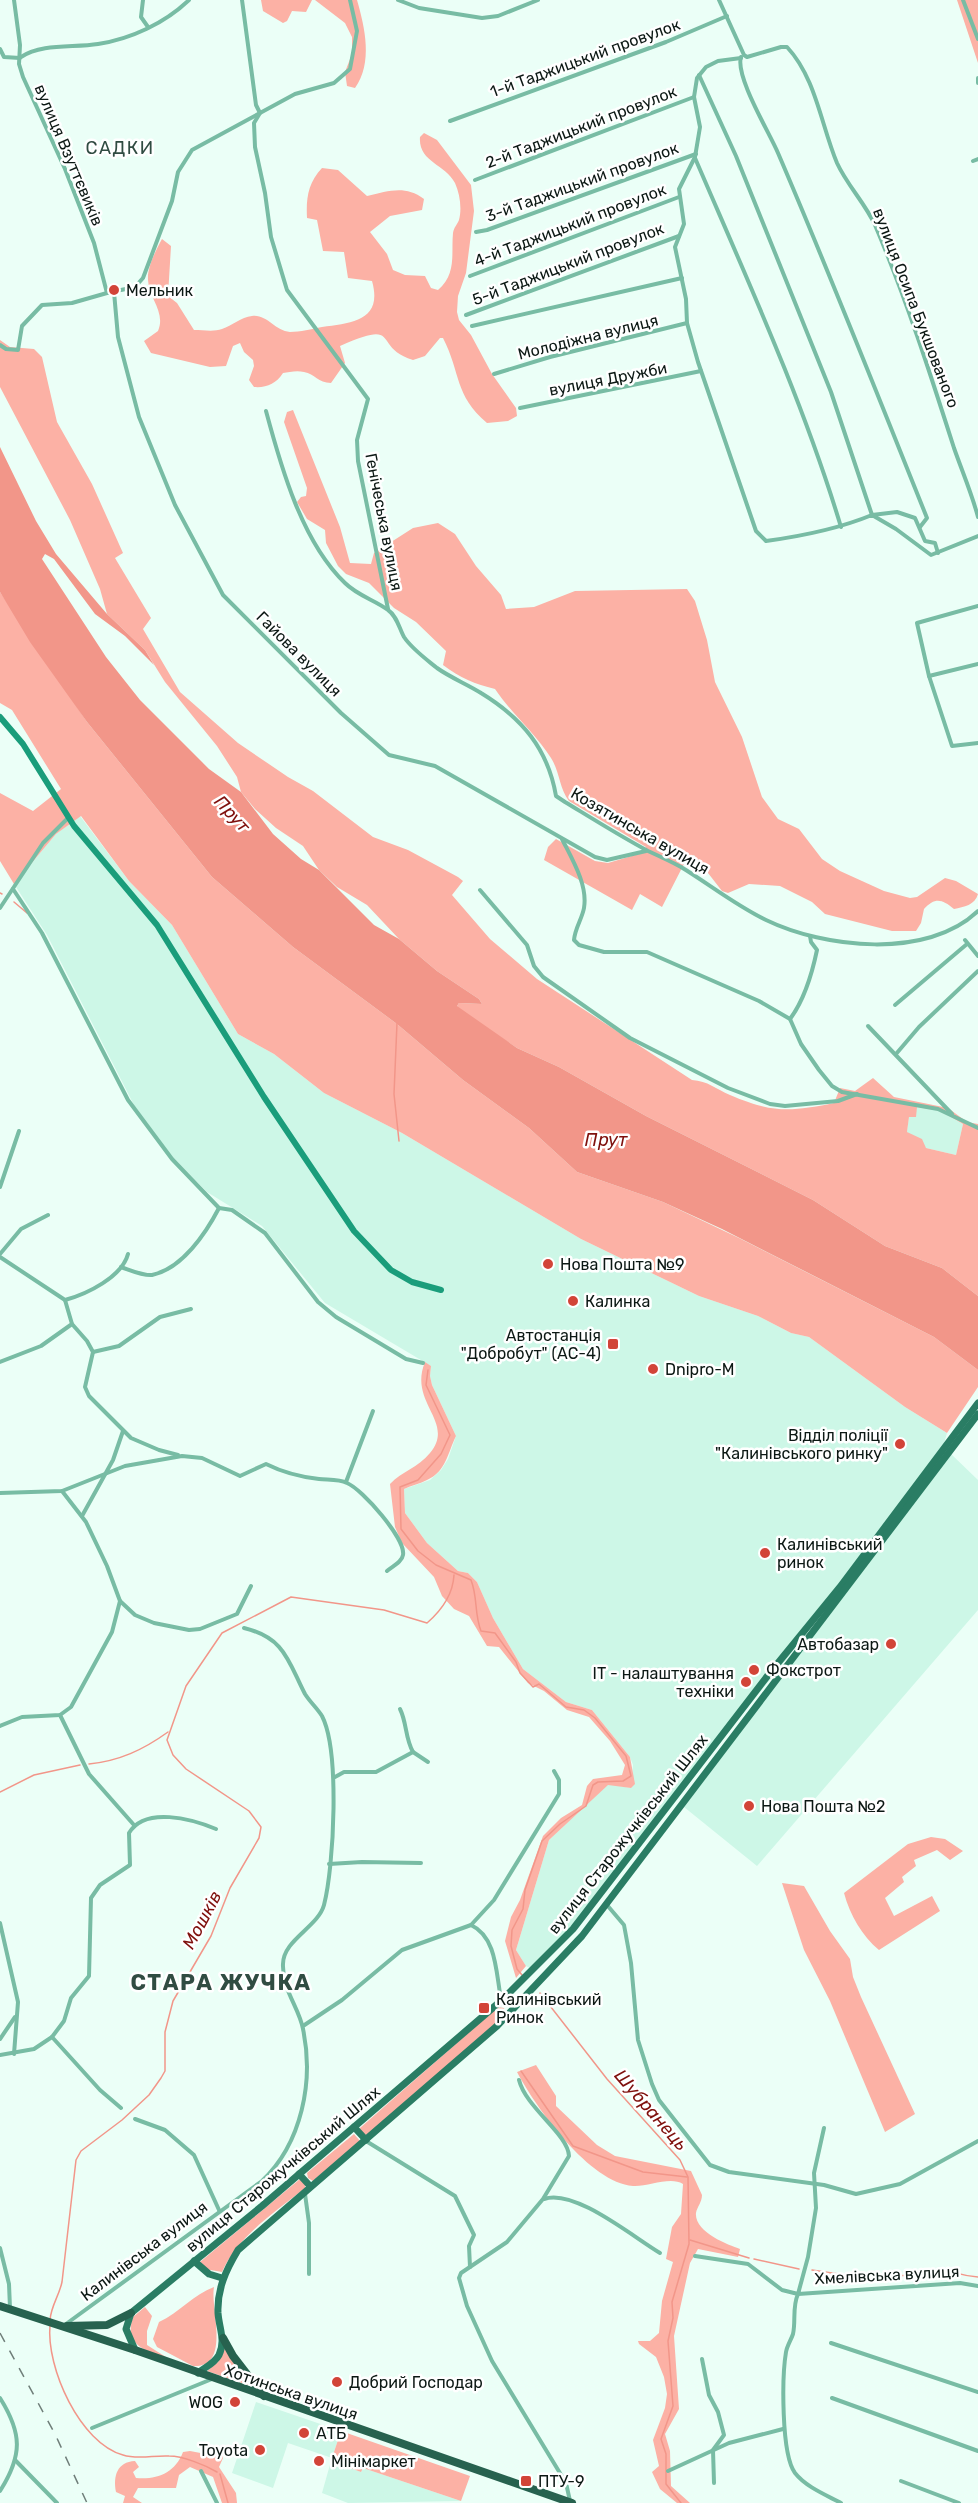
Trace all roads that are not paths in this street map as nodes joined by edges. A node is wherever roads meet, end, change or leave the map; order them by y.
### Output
1 (14, 0) edge
2 (143, 0) edge
3 (189, 0) edge
4 (242, 0) edge
5 (350, 0) edge
6 (398, 0) edge
7 (538, 0) edge
8 (719, 0) edge
9 (963, 0) edge
10 (727, 16) junction
11 (148, 27) junction
12 (978, 39) edge
13 (0, 49) edge
14 (741, 50) junction
15 (20, 58) junction
16 (741, 58) junction
17 (699, 74) junction
18 (694, 98) junction
19 (260, 113) junction
20 (450, 121) dead end
21 (695, 156) junction
22 (475, 180) dead end
23 (679, 197) junction
24 (476, 232) dead end
25 (679, 236) junction
26 (470, 276) dead end
27 (682, 278) junction
28 (114, 292) junction
29 (107, 293) junction
30 (466, 315) dead end
31 (687, 323) junction
32 (472, 326) dead end
33 (0, 345) edge
34 (701, 372) junction
35 (494, 374) dead end
36 (520, 408) dead end
37 (266, 411) dead end
38 (977, 507) edge
39 (872, 515) junction
40 (978, 517) edge
41 (842, 527) junction
42 (920, 527) junction
43 (978, 536) edge
44 (938, 553) junction
45 (978, 606) edge
46 (388, 610) junction
47 (978, 664) edge
48 (929, 676) junction
49 (0, 717) edge
50 (978, 743) edge
51 (69, 818) junction
52 (562, 839) junction
53 (647, 850) junction
54 (13, 889) junction
55 (480, 890) dead end
56 (0, 908) edge
57 (978, 911) edge
58 (810, 936) junction
59 (978, 956) edge
60 (978, 970) edge
61 (896, 1005) dead end
62 (790, 1019) junction
63 (868, 1026) dead end
64 (896, 1054) junction
65 (858, 1094) junction
66 (952, 1115) junction
67 (978, 1128) edge
68 (19, 1131) dead end
69 (0, 1187) edge
70 (219, 1208) junction
71 (48, 1215) dead end
72 (128, 1254) dead end
73 (0, 1256) edge
74 (121, 1267) junction
75 (441, 1290) dead end
76 (65, 1300) junction
77 (191, 1309) dead end
78 (72, 1324) junction
79 (93, 1352) junction
80 (0, 1362) edge
81 (423, 1363) dead end
82 (978, 1403) edge
83 (373, 1411) dead end
84 (978, 1414) edge
85 (123, 1431) junction
86 (182, 1456) junction
87 (106, 1474) junction
88 (346, 1482) junction
89 (62, 1491) junction
90 (0, 1493) edge
91 (82, 1516) junction
92 (886, 1531) junction
93 (387, 1570) dead end
94 (251, 1586) dead end
95 (120, 1601) junction
96 (244, 1628) dead end
97 (400, 1709) dead end
98 (60, 1715) junction
99 (0, 1726) edge
100 (413, 1752) junction
101 (428, 1762) dead end
102 (554, 1771) dead end
103 (334, 1777) junction
104 (134, 1825) junction
105 (216, 1829) dead end
106 (421, 1863) dead end
107 (329, 1864) junction
108 (606, 1904) junction
109 (0, 1923) edge
110 (471, 1925) junction
111 (573, 1929) junction
112 (582, 1936) junction
113 (502, 2000) junction
114 (512, 2012) junction
115 (16, 2016) junction
116 (303, 2026) junction
117 (52, 2037) junction
118 (0, 2039) edge
119 (14, 2054) junction
120 (0, 2055) edge
121 (519, 2080) dead end
122 (121, 2108) dead end
123 (135, 2119) dead end
124 (354, 2127) junction
125 (824, 2128) dead end
126 (366, 2140) junction
127 (978, 2140) edge
128 (300, 2174) junction
129 (816, 2184) junction
130 (307, 2189) junction
131 (543, 2199) junction
132 (219, 2210) junction
133 (0, 2248) edge
134 (660, 2253) dead end
135 (695, 2256) dead end
136 (194, 2261) junction
137 (470, 2267) junction
138 (309, 2274) dead end
139 (222, 2278) junction
140 (978, 2286) edge
141 (798, 2294) junction
142 (0, 2306) edge
143 (10, 2309) junction
144 (131, 2313) junction
145 (59, 2325) junction
146 (223, 2338) junction
147 (831, 2343) dead end
148 (135, 2350) junction
149 (702, 2359) dead end
150 (198, 2373) junction
151 (212, 2379) junction
152 (978, 2392) edge
153 (265, 2397) junction
154 (0, 2398) edge
155 (832, 2398) dead end
156 (92, 2428) dead end
157 (783, 2429) junction
158 (713, 2450) junction
159 (978, 2451) edge
160 (15, 2460) junction
161 (201, 2471) dead end
162 (668, 2471) dead end
163 (902, 2481) dead end
164 (714, 2482) dead end
165 (0, 2491) edge
166 (57, 2503) edge
167 (217, 2503) edge
168 (571, 2503) edge
169 (841, 2503) edge
170 (959, 2503) edge

1 - 15 street, вулиця Взуттєвиків
2 - 11 street
3 - 11 street
4 - 19 street
5 - 19 street
6 - 7 street
8 - 10 street
9 - 12 street
10 - 14 street
10 - 20 street, 1-й Таджицький провулок
11 - 15 street
13 - 15 street
14 - 16 street
14 - 38 street, вулиця Осипа Букшованого
15 - 29 street, вулиця Взуттєвиків
16 - 17 street
16 - 42 street
17 - 18 street
17 - 39 street
18 - 21 street
18 - 22 street, 2-й Таджицький провулок
19 - 28 street
19 - 46 street, Генічеська вулиця
21 - 23 street
21 - 24 street, 3-й Таджицький провулок
21 - 41 street
23 - 25 street
23 - 26 street, 4-й Таджицький провулок
25 - 27 street
25 - 30 street, 5-й Таджицький провулок
27 - 31 street
27 - 32 street
28 - 29 street
28 - 52 street, Гайова вулиця
29 - 33 street
31 - 34 street
31 - 35 street, Молодіжна вулиця
34 - 36 street, вулиця Дружби
34 - 41 street
37 - 46 street, Козятинська вулиця
38 - 40 street, вулиця Осипа Букшованого
39 - 41 street
39 - 42 street
39 - 44 street
42 - 44 street
43 - 44 street
45 - 48 street
46 - 53 street, Козятинська вулиця
47 - 48 street
48 - 50 street
49 - 51 street
51 - 54 street
51 - 75 street
52 - 53 street, Гайова вулиця
52 - 62 street
53 - 58 street, Козятинська вулиця
54 - 56 street
54 - 70 street
55 - 65 street
57 - 58 street, Козятинська вулиця
58 - 62 street
59 - 61 street
60 - 64 street
62 - 65 street
63 - 64 street
64 - 66 street
65 - 66 street
66 - 67 street
68 - 69 street
70 - 74 street
70 - 81 street
71 - 73 street
72 - 74 street
73 - 76 street
74 - 76 street
76 - 78 street
77 - 79 street
78 - 79 street
78 - 80 street
79 - 85 street
82 - 92 main road, вулиця Старожучківський Шлях
83 - 88 street
84 - 92 main road, вулиця Старожучківський Шлях
85 - 86 street
85 - 87 street
86 - 87 street
86 - 88 street
87 - 89 street
87 - 91 street
88 - 93 street
89 - 90 street
89 - 91 street
91 - 95 street
92 - 108 main road, вулиця Старожучківський Шлях
92 - 111 main road, вулиця Старожучківський Шлях
94 - 95 street
95 - 98 street
96 - 103 street, Калинівська вулиця
97 - 100 street
98 - 99 street
98 - 104 street
100 - 101 street
100 - 103 street
102 - 110 street
103 - 107 street, Калинівська вулиця
104 - 105 street
104 - 117 street
106 - 107 street
107 - 116 street, Калинівська вулиця
108 - 112 main road, вулиця Старожучківський Шлях
108 - 129 street
109 - 115 street
110 - 113 street
110 - 116 street
111 - 112 main road
111 - 113 main road, вулиця Старожучківський Шлях
112 - 114 main road, вулиця Старожучківський Шлях
113 - 114 main road
113 - 124 main road, вулиця Старожучківський Шлях
114 - 126 main road, вулиця Старожучківський Шлях
115 - 118 street
115 - 119 street
116 - 132 street, Калинівська вулиця
117 - 119 street
117 - 122 street
119 - 120 street
121 - 131 street
123 - 132 street
124 - 126 main road
124 - 128 main road, вулиця Старожучківський Шлях
125 - 129 street
126 - 130 main road, вулиця Старожучківський Шлях
126 - 137 street
127 - 129 street
128 - 130 main road
128 - 136 main road, вулиця Старожучківський Шлях
129 - 141 street
130 - 138 street
130 - 139 main road, вулиця Старожучківський Шлях
131 - 134 street
131 - 137 street
132 - 145 street, Калинівська вулиця
133 - 143 street
135 - 141 street
136 - 139 main road
136 - 144 main road, вулиця Старожучківський Шлях
137 - 168 street
139 - 146 main road, вулиця Старожучківський Шлях
140 - 141 street, Хмелівська вулиця
141 - 157 street
142 - 143 highway, Хотинська вулиця
143 - 145 highway, Хотинська вулиця
144 - 145 highway
144 - 148 main road
145 - 148 highway, Хотинська вулиця
146 - 150 main road
146 - 153 highway
147 - 152 street
148 - 150 highway, Хотинська вулиця
149 - 158 street
150 - 151 highway, Хотинська вулиця
151 - 153 highway, Хотинська вулиця
151 - 156 street
153 - 168 highway, Хотинська вулиця
154 - 160 street
155 - 159 street
157 - 158 street
157 - 169 street
158 - 162 street
158 - 164 street
160 - 165 street
160 - 166 street
161 - 167 street
163 - 170 street

